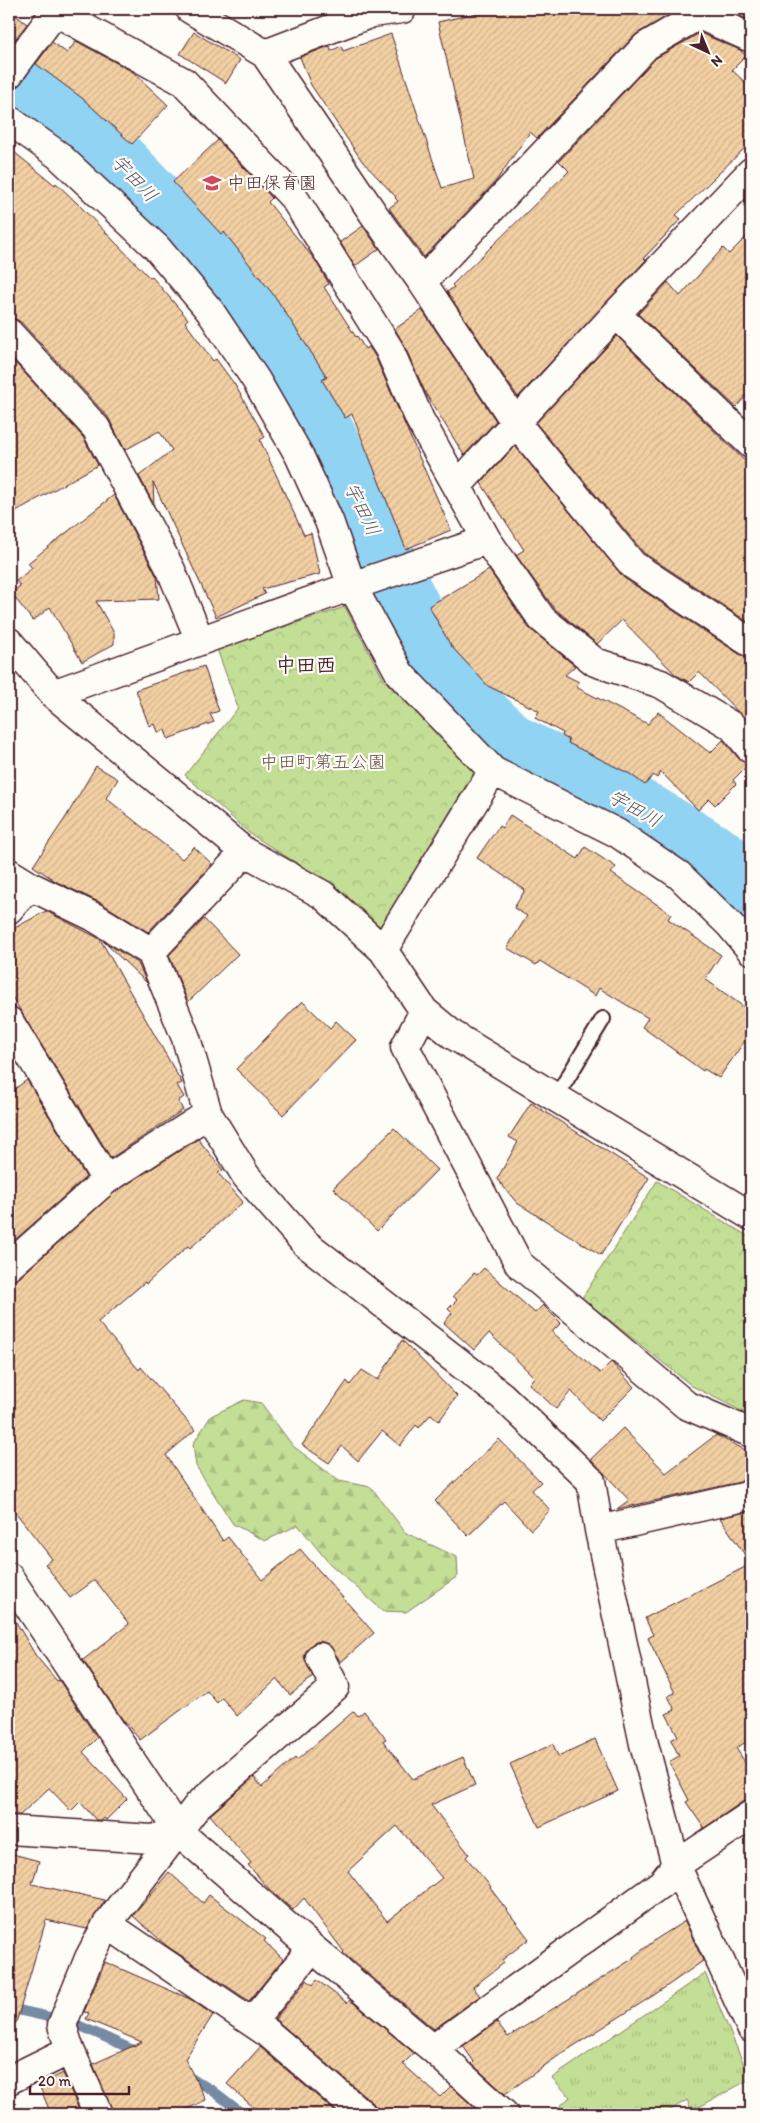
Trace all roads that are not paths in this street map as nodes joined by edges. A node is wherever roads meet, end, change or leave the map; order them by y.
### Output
1 (190, 9) edge
2 (402, 9) edge
3 (53, 10) edge
4 (698, 12) edge
5 (751, 38) edge
6 (265, 54) junction
7 (9, 74) edge
8 (9, 120) edge
9 (751, 172) edge
10 (422, 282) junction
11 (616, 314) junction
12 (9, 333) edge
13 (516, 423) junction
14 (747, 433) edge
15 (457, 486) junction
16 (487, 540) junction
17 (352, 586) junction
18 (200, 641) junction
19 (9, 642) edge
20 (751, 643) edge
21 (53, 694) junction
22 (751, 749) edge
23 (493, 771) junction
24 (245, 852) junction
25 (20, 880) edge
26 (9, 909) edge
27 (383, 950) junction
28 (751, 950) edge
29 (151, 952) junction
30 (424, 1011) junction
31 (603, 1019) dead end
32 (9, 1021) edge
33 (556, 1096) junction
34 (208, 1114) junction
35 (106, 1180) junction
36 (751, 1216) edge
37 (9, 1266) edge
38 (751, 1433) edge
39 (751, 1493) edge
40 (599, 1530) junction
41 (9, 1577) edge
42 (320, 1657) dead end
43 (751, 1815) edge
44 (9, 1830) edge
45 (178, 1832) junction
46 (676, 1865) junction
47 (107, 1924) junction
48 (312, 1948) junction
49 (252, 2022) junction
50 (751, 2028) edge
51 (433, 2049) junction
52 (70, 2050) junction
53 (9, 2080) edge
54 (98, 2114) edge
55 (362, 2114) edge
56 (504, 2114) edge

1 - 6 street
2 - 6 street
3 - 7 street
3 - 15 street
4 - 5 street
4 - 10 street
6 - 10 street
8 - 17 street
9 - 11 street
10 - 13 street
11 - 13 street
11 - 14 street
12 - 18 street
13 - 15 street
13 - 20 street
15 - 16 street
16 - 17 street
16 - 22 street
17 - 18 street
17 - 23 street
18 - 21 street
19 - 21 street
21 - 24 street
23 - 27 street
23 - 28 street
24 - 27 street
24 - 29 street
25 - 26 street
25 - 29 street
27 - 30 street
29 - 34 street
30 - 33 street
30 - 38 street
31 - 33 lane
32 - 35 street
33 - 36 street
34 - 35 street
34 - 40 street
35 - 37 street
39 - 40 street
40 - 46 street
41 - 45 street
42 - 45 street
43 - 46 street
44 - 45 street
45 - 47 street
45 - 48 street
46 - 50 street
46 - 51 street
47 - 49 street
47 - 52 street
48 - 49 street
48 - 51 street
49 - 55 street
51 - 56 street
52 - 53 street
52 - 54 street

